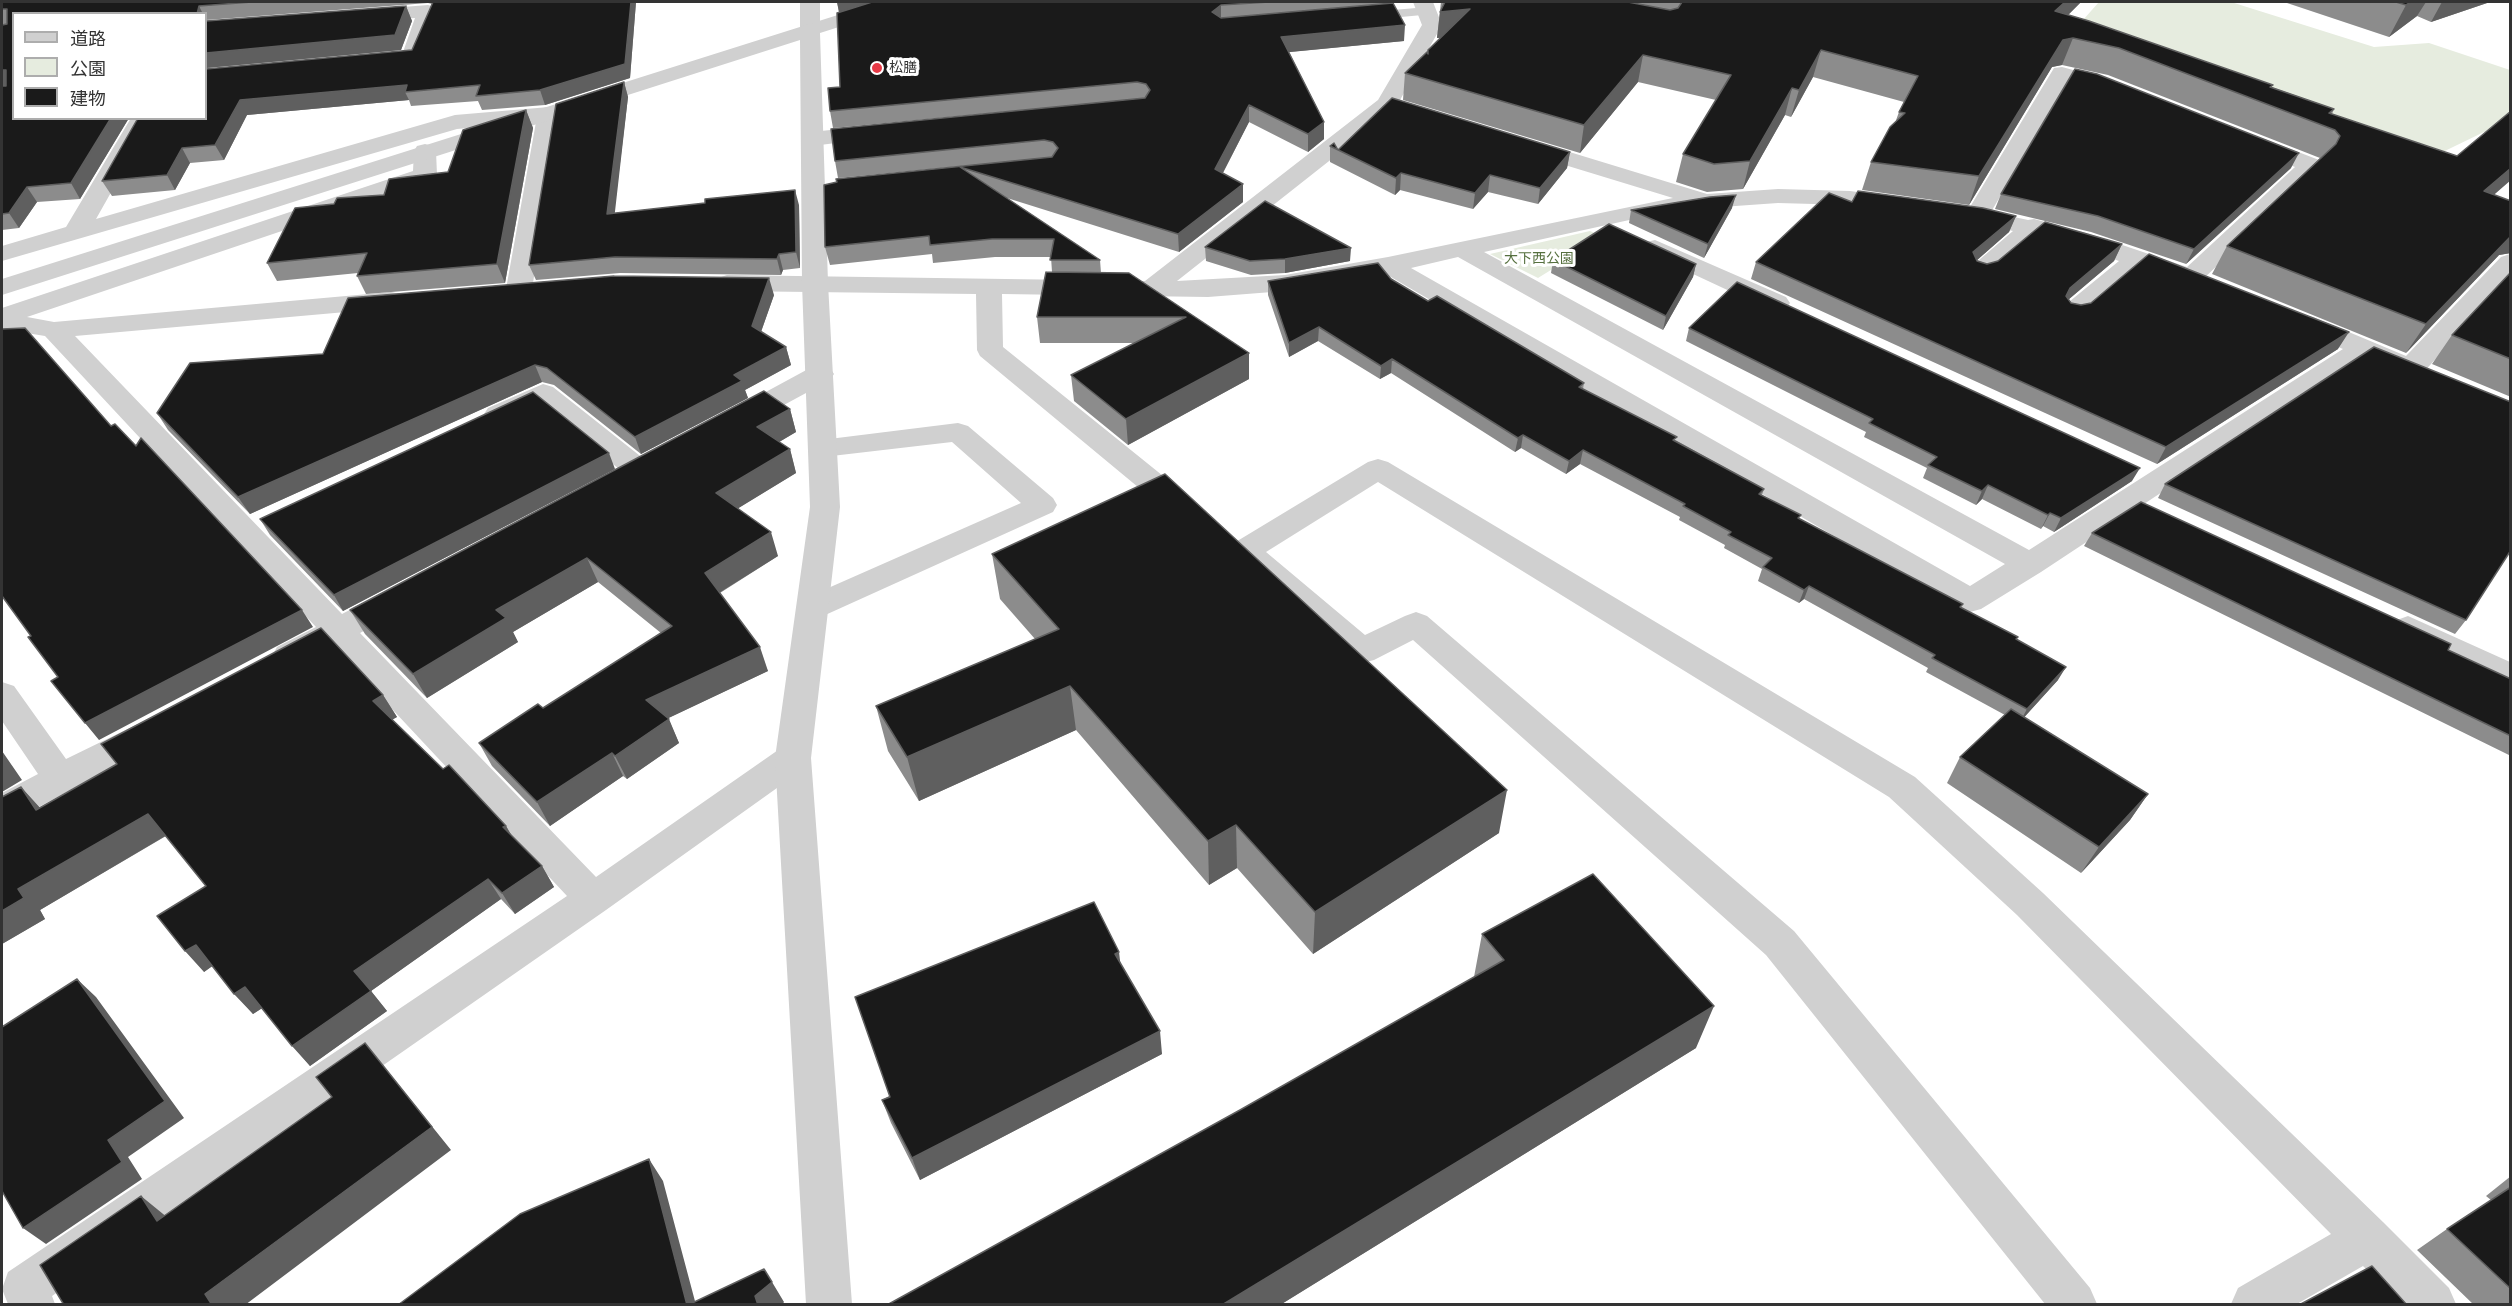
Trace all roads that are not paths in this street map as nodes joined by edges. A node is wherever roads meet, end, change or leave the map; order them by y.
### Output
1 (898, 2) edge
2 (1433, 10) edge
3 (810, 16) edge
4 (1359, 16) edge
5 (346, 17) edge
6 (377, 61) edge
7 (2131, 95) edge
8 (1387, 104) junction
9 (1410, 111) edge
10 (549, 114) junction
11 (141, 120) edge
12 (894, 131) edge
13 (2237, 136) edge
14 (812, 138) junction
15 (1501, 138) edge
16 (425, 151) junction
17 (1707, 201) junction
18 (1977, 215) junction
19 (1596, 220) junction
20 (2034, 226) junction
21 (76, 232) junction
22 (1463, 250) junction
23 (2, 254) edge
24 (2138, 257) junction
25 (2511, 262) edge
26 (1388, 265) junction
27 (1981, 271) edge
28 (700, 283) edge
29 (815, 283) junction
30 (2, 287) edge
31 (989, 288) junction
32 (518, 289) edge
33 (1149, 290) junction
34 (414, 298) edge
35 (2073, 312) edge
36 (2277, 312) edge
37 (1802, 315) edge
38 (2, 319) edge
39 (54, 330) junction
40 (2363, 348) junction
41 (820, 374) junction
42 (469, 427) edge
43 (710, 433) edge
44 (823, 448) junction
45 (669, 454) edge
46 (639, 471) junction
47 (608, 487) edge
48 (1167, 495) edge
49 (2132, 500) junction
50 (2164, 515) edge
51 (2030, 564) junction
52 (421, 586) edge
53 (812, 608) junction
54 (2380, 616) edge
55 (338, 630) junction
56 (266, 669) edge
57 (2511, 676) edge
58 (2, 695) edge
59 (173, 718) edge
60 (793, 758) junction
61 (60, 778) junction
62 (2, 810) edge
63 (593, 899) junction
64 (2367, 1238) junction
65 (32, 1305) edge
66 (830, 1305) edge
67 (2074, 1305) edge
68 (2254, 1305) edge
69 (2433, 1305) edge

1 - 3 street
2 - 4 lane
2 - 8 street
3 - 10 street
3 - 14 street
5 - 6 street
7 - 18 street
8 - 9 street
8 - 33 street
10 - 16 street
10 - 21 street
10 - 32 street
11 - 21 street
12 - 14 street
13 - 24 street
14 - 29 street
15 - 17 street
16 - 30 street
16 - 38 street
17 - 18 street
17 - 19 street
18 - 20 street
19 - 22 street
19 - 37 street
20 - 24 street
20 - 27 street
21 - 23 street
22 - 26 street
22 - 51 street
24 - 35 street
25 - 40 street
26 - 33 street
26 - 51 street
28 - 29 street
29 - 31 street
29 - 41 street
31 - 33 street
31 - 48 street
34 - 39 street
36 - 40 street
38 - 39 street
39 - 55 street
40 - 49 street
41 - 43 street
41 - 44 street
42 - 46 street
44 - 53 street
44 - 53 street
45 - 46 street
46 - 47 street
49 - 50 street
49 - 51 street
52 - 55 street
53 - 60 street
54 - 57 street
55 - 56 street
55 - 63 street
58 - 61 street
59 - 61 street
60 - 63 street
60 - 66 street
61 - 62 street
63 - 65 street
64 - 67 street
64 - 68 street
64 - 69 street

